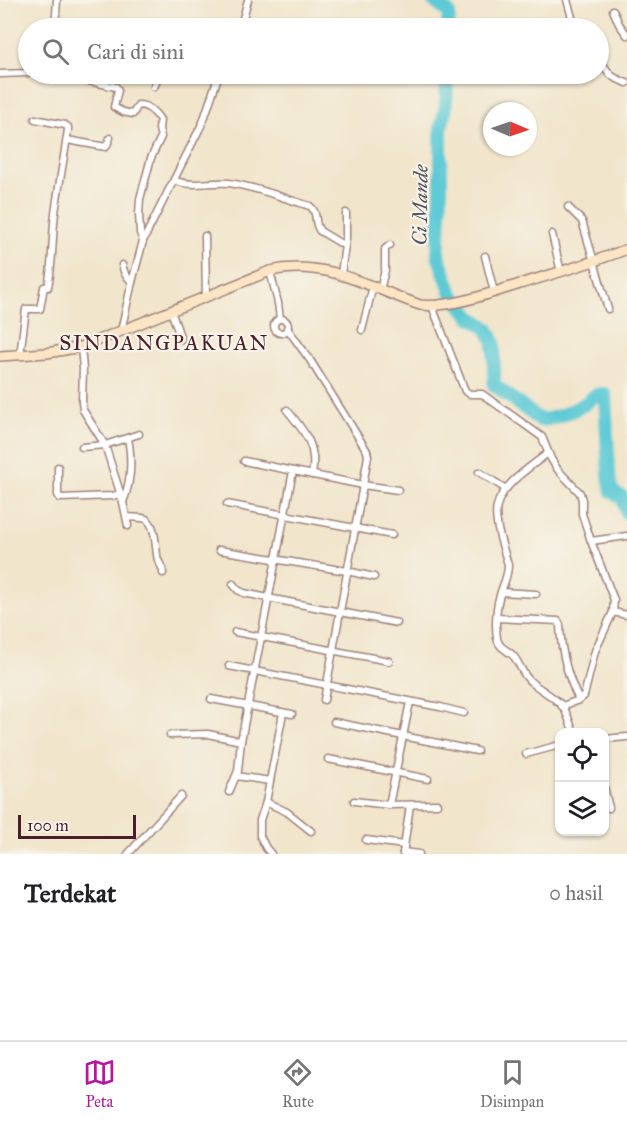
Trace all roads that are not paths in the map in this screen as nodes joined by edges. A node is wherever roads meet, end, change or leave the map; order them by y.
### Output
1 (57, 0) edge
2 (248, 0) edge
3 (567, 0) edge
4 (613, 10) dead end
5 (56, 18) edge
6 (243, 18) edge
7 (572, 18) edge
8 (627, 35) edge
9 (18, 73) edge
10 (0, 74) edge
11 (609, 74) edge
12 (627, 83) edge
13 (103, 84) edge
14 (155, 84) edge
15 (216, 84) edge
16 (154, 87) dead end
17 (34, 119) dead end
18 (110, 138) dead end
19 (67, 140) junction
20 (174, 180) junction
21 (568, 207) dead end
22 (345, 213) dead end
23 (552, 234) dead end
24 (205, 236) dead end
25 (143, 241) junction
26 (390, 245) dead end
27 (345, 246) junction
28 (627, 249) edge
29 (485, 256) dead end
30 (594, 262) junction
31 (122, 266) dead end
32 (270, 272) junction
33 (561, 272) junction
34 (341, 274) junction
35 (132, 282) junction
36 (376, 288) junction
37 (494, 292) junction
38 (206, 297) junction
39 (432, 306) junction
40 (608, 309) dead end
41 (171, 310) junction
42 (280, 319) junction
43 (287, 328) junction
44 (362, 330) dead end
45 (121, 331) junction
46 (181, 339) dead end
47 (81, 348) junction
48 (20, 355) junction
49 (0, 356) edge
50 (287, 410) dead end
51 (139, 434) dead end
52 (128, 438) junction
53 (105, 445) junction
54 (82, 447) dead end
55 (548, 453) junction
56 (243, 461) dead end
57 (58, 467) dead end
58 (294, 471) junction
59 (479, 472) dead end
60 (312, 475) junction
61 (363, 485) junction
62 (506, 489) junction
63 (398, 490) dead end
64 (120, 494) junction
65 (123, 502) junction
66 (227, 504) dead end
67 (284, 515) junction
68 (127, 517) junction
69 (128, 526) dead end
70 (355, 528) junction
71 (392, 535) dead end
72 (627, 536) edge
73 (591, 541) junction
74 (219, 550) dead end
75 (276, 560) junction
76 (347, 571) junction
77 (163, 573) dead end
78 (374, 577) dead end
79 (233, 584) dead end
80 (501, 592) junction
81 (536, 594) dead end
82 (268, 598) junction
83 (339, 612) junction
84 (613, 612) junction
85 (627, 615) edge
86 (497, 618) junction
87 (397, 623) dead end
88 (235, 632) dead end
89 (261, 637) junction
90 (333, 651) junction
91 (389, 661) dead end
92 (229, 666) dead end
93 (255, 672) junction
94 (327, 685) junction
95 (211, 699) dead end
96 (324, 700) dead end
97 (579, 700) junction
98 (410, 702) junction
99 (248, 706) junction
100 (562, 706) junction
101 (283, 713) junction
102 (292, 714) dead end
103 (464, 714) dead end
104 (334, 722) dead end
105 (572, 728) edge
106 (170, 735) dead end
107 (403, 736) junction
108 (627, 737) edge
109 (609, 739) edge
110 (241, 741) junction
111 (555, 746) edge
112 (477, 751) dead end
113 (526, 754) dead end
114 (328, 759) dead end
115 (396, 772) junction
116 (236, 776) junction
117 (428, 779) dead end
118 (270, 781) junction
119 (229, 792) dead end
120 (181, 796) dead end
121 (354, 801) dead end
122 (267, 802) junction
123 (436, 804) dead end
124 (389, 805) junction
125 (410, 805) junction
126 (311, 831) dead end
127 (366, 840) dead end
128 (403, 850) edge
129 (128, 854) edge
130 (271, 854) edge
131 (419, 854) edge

1 - 5 street
2 - 6 street
3 - 7 street
4 - 8 street
9 - 10 street
11 - 12 street
13 - 25 street
14 - 16 street
15 - 20 street
17 - 19 street
18 - 19 street
19 - 48 street
20 - 25 street
20 - 27 street
21 - 30 street
22 - 27 street
23 - 33 street
24 - 38 street
25 - 35 street
26 - 36 street
27 - 34 street
28 - 30 main road
29 - 37 street
30 - 33 main road
30 - 40 street
31 - 35 street
32 - 34 main road
32 - 38 main road
32 - 42 street
33 - 37 main road
34 - 36 main road
35 - 45 street
36 - 39 main road
36 - 44 street
37 - 39 main road
38 - 41 main road
39 - 55 street
41 - 45 main road
41 - 46 street
42 - 43 street
42 - 43 street
43 - 61 street
45 - 47 main road
47 - 48 main road
47 - 53 street
48 - 49 main road
50 - 60 street
51 - 52 street
52 - 53 street
52 - 65 street
53 - 54 street
53 - 64 street
55 - 62 street
55 - 73 street
56 - 58 street
57 - 64 street
58 - 60 street
58 - 67 street
59 - 62 street
60 - 61 street
61 - 63 street
61 - 70 street
62 - 80 street
64 - 65 street
65 - 68 street
66 - 67 street
67 - 70 street
67 - 75 street
68 - 69 street
68 - 77 street
70 - 71 street
70 - 76 street
72 - 73 street
73 - 84 street
74 - 75 street
75 - 76 street
75 - 82 street
76 - 78 street
76 - 83 street
79 - 82 street
80 - 81 street
80 - 86 street
82 - 83 street
82 - 89 street
83 - 87 street
83 - 90 street
84 - 85 street
84 - 97 street
86 - 97 street
86 - 100 street
88 - 89 street
89 - 90 street
89 - 93 street
90 - 91 street
90 - 94 street
92 - 93 street
93 - 94 street
93 - 99 street
94 - 96 street
94 - 98 street
95 - 99 street
97 - 100 street
98 - 103 street
98 - 107 street
99 - 101 street
99 - 110 street
100 - 105 street
101 - 102 street
101 - 118 street
104 - 107 street
106 - 110 street
107 - 112 street
107 - 115 street
108 - 109 street
110 - 116 street
111 - 113 street
114 - 115 street
115 - 117 street
115 - 124 street
116 - 118 street
116 - 119 street
118 - 122 street
120 - 129 street
121 - 124 street
122 - 126 street
122 - 130 street
123 - 125 street
124 - 125 street
125 - 128 street
127 - 128 street
128 - 131 street

